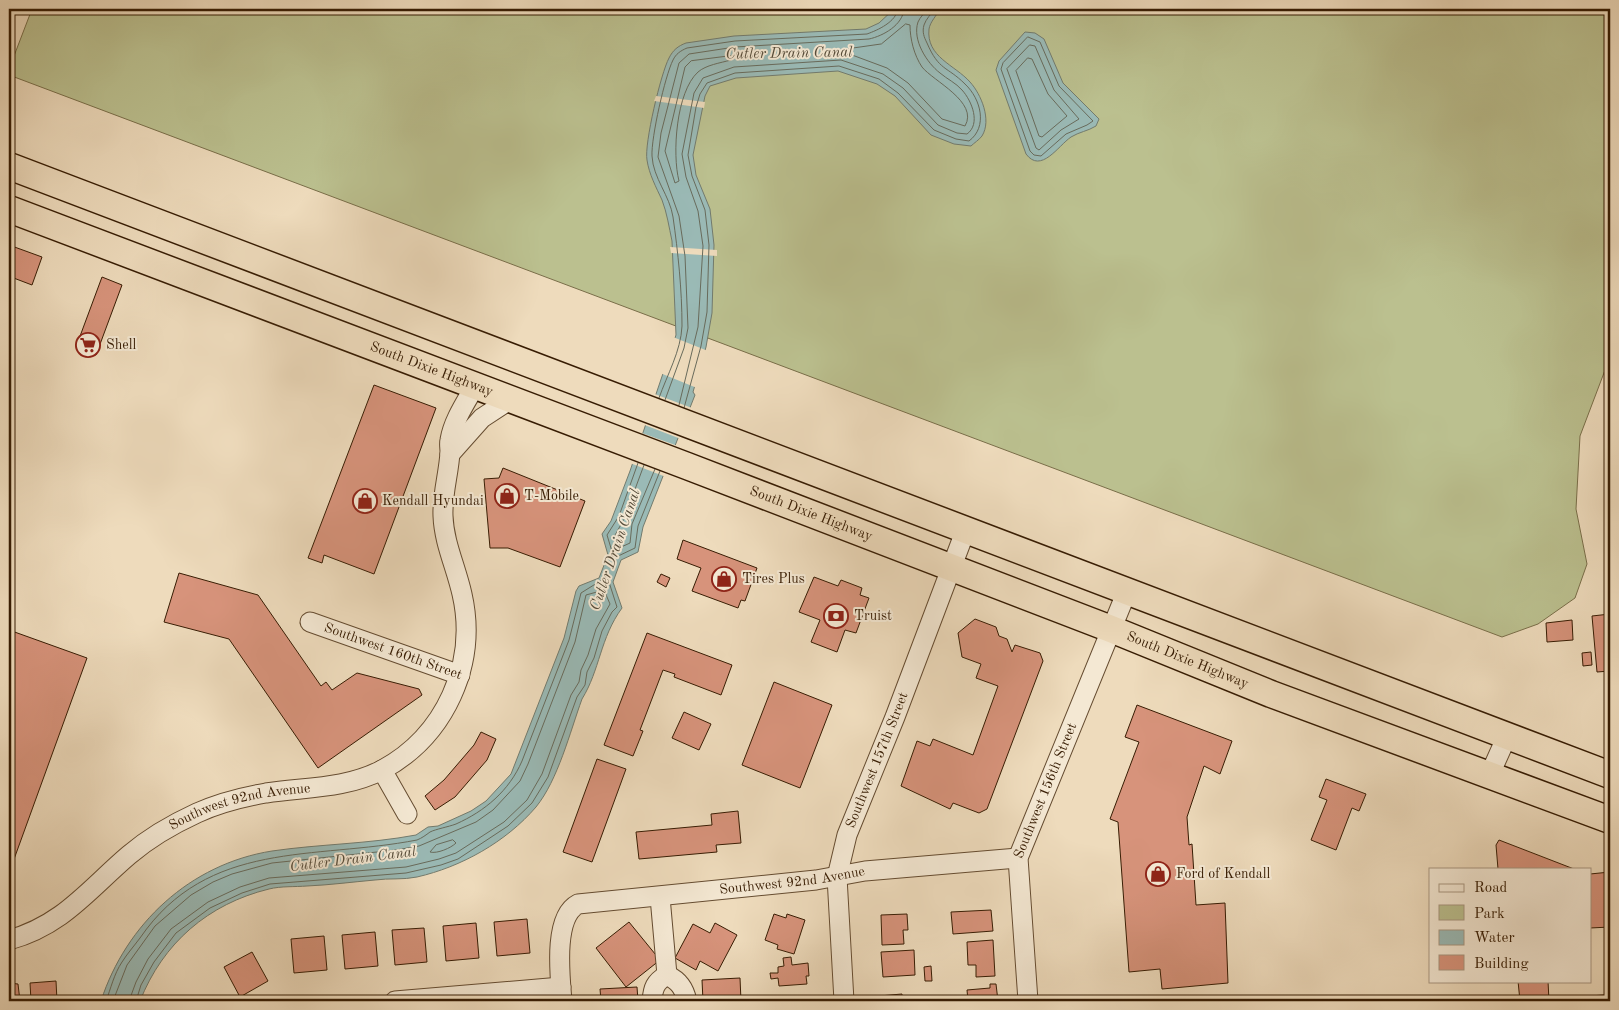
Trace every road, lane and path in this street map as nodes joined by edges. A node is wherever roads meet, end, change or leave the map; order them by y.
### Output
1 (9, 166) edge
2 (9, 210) edge
3 (538, 367) junction
4 (475, 386) junction
5 (511, 399) junction
6 (450, 454) junction
7 (966, 529) junction
8 (950, 568) junction
9 (1127, 591) junction
10 (310, 622) dead end
11 (1111, 629) junction
12 (460, 675) junction
13 (1507, 736) junction
14 (382, 770) junction
15 (1490, 774) junction
16 (1610, 775) edge
17 (407, 814) dead end
18 (1610, 820) edge
19 (1018, 858) junction
20 (837, 877) junction
21 (660, 897) junction
22 (9, 940) edge
23 (667, 975) junction
24 (561, 994) edge
25 (395, 1001) edge
26 (652, 1001) edge
27 (686, 1001) edge
28 (844, 1001) edge
29 (1028, 1001) edge

1 - 3 highway
2 - 4 highway, South Dixie Highway
3 - 4 highway
3 - 7 highway
4 - 5 highway, South Dixie Highway
4 - 6 street, Southwest 160th Street
5 - 6 street
5 - 8 highway, South Dixie Highway
6 - 12 street, Southwest 160th Street
7 - 8 street, Southwest 157th Street
7 - 9 highway
8 - 11 highway, South Dixie Highway
8 - 20 street, Southwest 157th Street
9 - 11 street, Southwest 156th Street
9 - 13 highway
10 - 12 street, Southwest 160th Street
11 - 15 highway, South Dixie Highway
11 - 19 street, Southwest 156th Street
12 - 14 street, Southwest 92nd Avenue
13 - 15 street
13 - 16 highway
14 - 17 street
14 - 22 street, Southwest 92nd Avenue
15 - 18 highway, South Dixie Highway
19 - 20 street, Southwest 92nd Avenue
19 - 29 street, Southwest 156th Street
20 - 21 street, Southwest 92nd Avenue
20 - 28 street, Southwest 157th Street
21 - 23 street
21 - 24 street, Southwest 92nd Avenue
23 - 26 street
23 - 27 street
24 - 25 street

